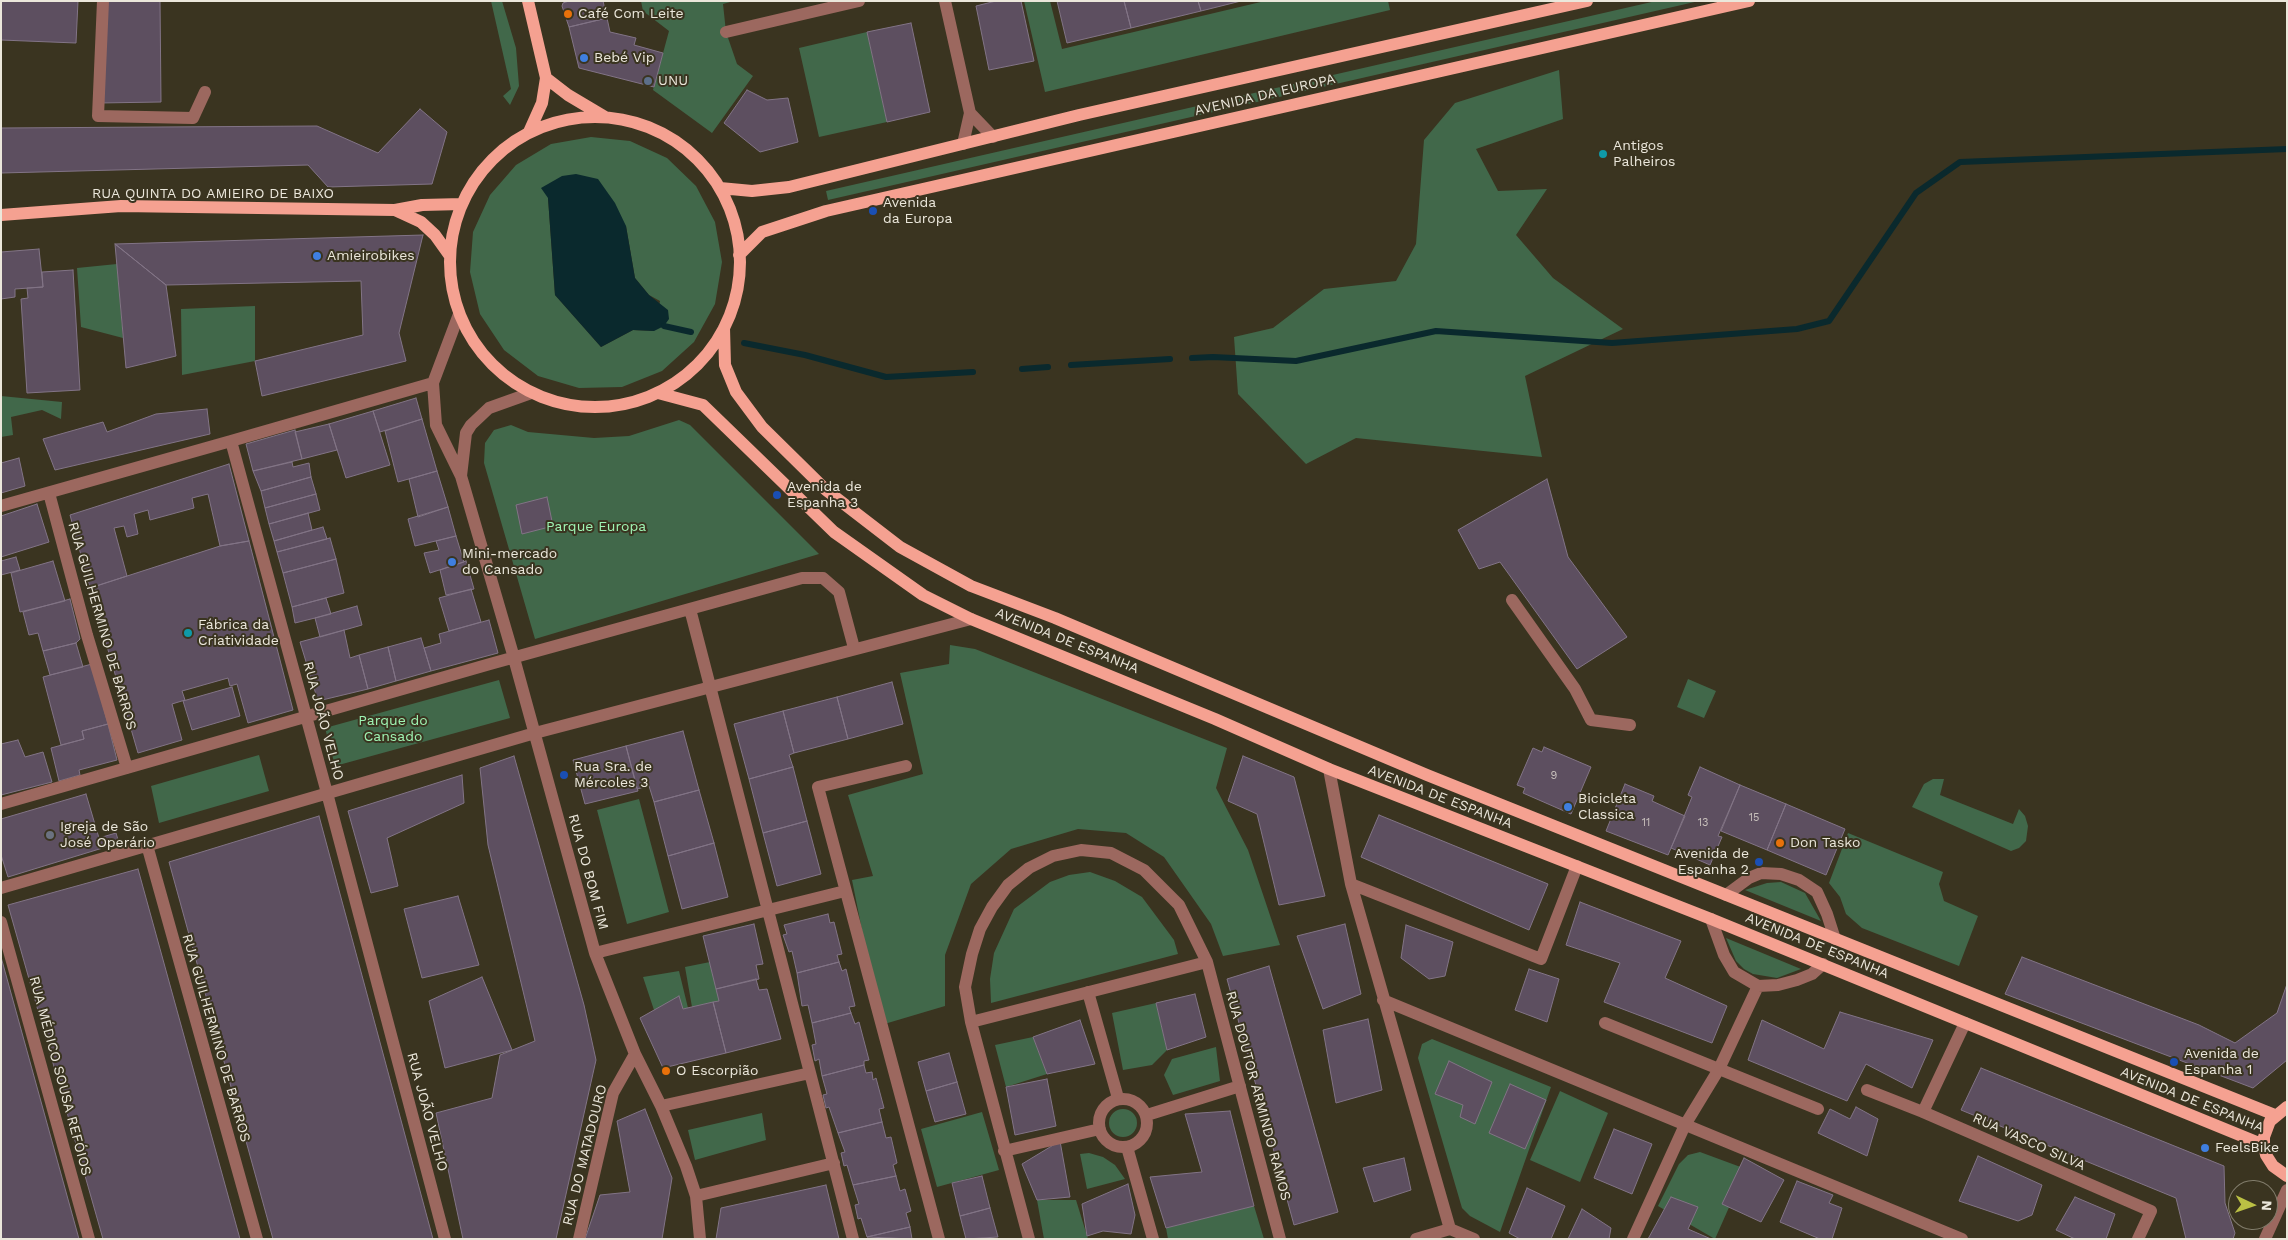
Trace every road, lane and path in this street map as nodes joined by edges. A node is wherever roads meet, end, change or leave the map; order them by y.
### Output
1 (103, 1) edge
2 (528, 1) edge
3 (858, 1) edge
4 (944, 1) edge
5 (1587, 1) edge
6 (1749, 1) edge
7 (726, 32) dead end
8 (546, 78) junction
9 (205, 92) dead end
10 (970, 113) junction
11 (605, 117) junction
12 (529, 132) junction
13 (993, 137) junction
14 (963, 144) junction
15 (720, 188) junction
16 (462, 204) junction
17 (395, 210) junction
18 (1, 215) edge
19 (739, 255) junction
20 (450, 256) junction
21 (459, 314) junction
22 (724, 328) junction
23 (432, 383) junction
24 (531, 393) junction
25 (658, 393) junction
26 (231, 441) junction
27 (460, 476) junction
28 (49, 493) junction
29 (1, 506) edge
30 (1512, 600) dead end
31 (690, 609) junction
32 (971, 619) junction
33 (854, 648) junction
34 (514, 657) junction
35 (710, 688) junction
36 (306, 716) junction
37 (1630, 726) dead end
38 (535, 733) junction
39 (906, 766) dead end
40 (127, 768) junction
41 (1329, 769) junction
42 (327, 793) junction
43 (1, 804) edge
44 (147, 845) junction
45 (1577, 866) junction
46 (1352, 884) junction
47 (1, 888) edge
48 (845, 891) junction
49 (1726, 895) junction
50 (769, 910) junction
51 (1711, 918) junction
52 (1, 922) edge
53 (1835, 939) junction
54 (595, 953) junction
55 (1207, 962) junction
56 (1823, 964) junction
57 (1758, 986) junction
58 (1088, 992) junction
59 (1383, 1000) junction
60 (970, 1022) junction
61 (1605, 1023) dead end
62 (1965, 1024) junction
63 (635, 1054) junction
64 (1719, 1069) junction
65 (810, 1073) junction
66 (1240, 1086) junction
67 (1868, 1090) dead end
68 (1118, 1098) junction
69 (661, 1106) junction
70 (2287, 1107) edge
71 (1818, 1109) dead end
72 (1923, 1112) junction
73 (1147, 1115) junction
74 (2275, 1115) junction
75 (1685, 1125) junction
76 (1100, 1129) junction
77 (2264, 1145) junction
78 (1128, 1147) junction
79 (1004, 1151) junction
80 (834, 1163) junction
81 (2287, 1176) edge
82 (2287, 1190) edge
83 (696, 1196) junction
84 (1450, 1229) junction
85 (89, 1239) edge
86 (257, 1239) edge
87 (446, 1239) edge
88 (579, 1239) edge
89 (700, 1239) edge
90 (852, 1239) edge
91 (939, 1239) edge
92 (1029, 1239) edge
93 (1153, 1239) edge
94 (1280, 1239) edge
95 (1416, 1239) edge
96 (1474, 1239) edge
97 (1633, 1239) edge
98 (1962, 1239) edge
99 (2138, 1239) edge
100 (2265, 1239) edge

1 - 9 street
2 - 8 main road
3 - 7 street
4 - 10 street
5 - 13 main road, AVENIDA DA EUROPA
6 - 19 main road, AVENIDA DA EUROPA
8 - 11 main road
8 - 12 main road
10 - 13 street
10 - 14 street
11 - 12 main road
11 - 15 main road
12 - 16 main road
13 - 14 main road, AVENIDA DA EUROPA
14 - 15 main road, AVENIDA DA EUROPA
15 - 19 main road
16 - 17 main road, RUA QUINTA DO AMIEIRO DE BAIXO
16 - 20 main road
17 - 18 main road, RUA QUINTA DO AMIEIRO DE BAIXO
17 - 20 main road, RUA QUINTA DO AMIEIRO DE BAIXO
19 - 22 main road
20 - 21 main road
21 - 23 street, RUA DO BOM FIM
21 - 24 main road
22 - 25 main road
22 - 49 main road, AVENIDA DE ESPANHA
23 - 26 street
23 - 27 street, RUA DO BOM FIM
24 - 25 main road
24 - 27 street, RUA DO BOM FIM
25 - 32 main road, AVENIDA DE ESPANHA
26 - 28 street
26 - 36 street, RUA JOÃO VELHO
27 - 34 street, RUA DO BOM FIM
28 - 29 street
28 - 40 street, RUA GUILHERMINO DE BARROS
30 - 37 street
31 - 33 street
31 - 34 street
31 - 35 street
32 - 33 street
32 - 41 main road, AVENIDA DE ESPANHA
33 - 35 street
34 - 36 street
34 - 38 street, RUA DO BOM FIM
35 - 38 street
35 - 50 street
36 - 40 street
36 - 42 street, RUA JOÃO VELHO
38 - 42 street
38 - 54 street, RUA DO BOM FIM
39 - 48 street
40 - 43 street
41 - 45 main road, AVENIDA DE ESPANHA
41 - 46 street
42 - 44 street
42 - 87 street, RUA JOÃO VELHO
44 - 47 street
44 - 86 street, RUA GUILHERMINO DE BARROS
45 - 46 street
45 - 51 main road, AVENIDA DE ESPANHA
46 - 59 street
48 - 50 street
48 - 91 street
49 - 53 main road, AVENIDA DE ESPANHA
49 - 53 street
50 - 54 street
50 - 65 street
51 - 56 main road, AVENIDA DE ESPANHA
51 - 57 street
52 - 85 street, RUA MÉDICO SOUSA REFÓIOS
53 - 74 main road, AVENIDA DE ESPANHA
54 - 63 street, RUA DO BOM FIM
55 - 58 street
55 - 60 street, RUA DOUTOR ARMINDO RAMOS
55 - 66 street, RUA DOUTOR ARMINDO RAMOS
56 - 57 street
56 - 62 main road, AVENIDA DE ESPANHA
57 - 64 street
58 - 60 street
58 - 68 street
59 - 75 street
59 - 84 street
60 - 79 street, RUA DOUTOR ARMINDO RAMOS
61 - 64 street
62 - 72 street
62 - 77 main road, AVENIDA DE ESPANHA
63 - 69 street, RUA DO BOM FIM
63 - 88 street, RUA DO MATADOURO
64 - 71 street
64 - 75 street
65 - 69 street
65 - 80 street
66 - 73 street
66 - 94 street, RUA DOUTOR ARMINDO RAMOS
67 - 72 street, RUA VASCO SILVA
68 - 73 street
68 - 76 street
69 - 83 street, RUA DO BOM FIM
70 - 74 main road
72 - 99 street, RUA VASCO SILVA
73 - 78 street
74 - 77 main road
75 - 97 street
75 - 98 street
76 - 78 street
76 - 79 street
77 - 81 main road
78 - 93 street
79 - 92 street, RUA DOUTOR ARMINDO RAMOS
80 - 83 street
80 - 90 street
82 - 100 street
83 - 89 street, RUA DO BOM FIM
84 - 95 street
84 - 96 street

